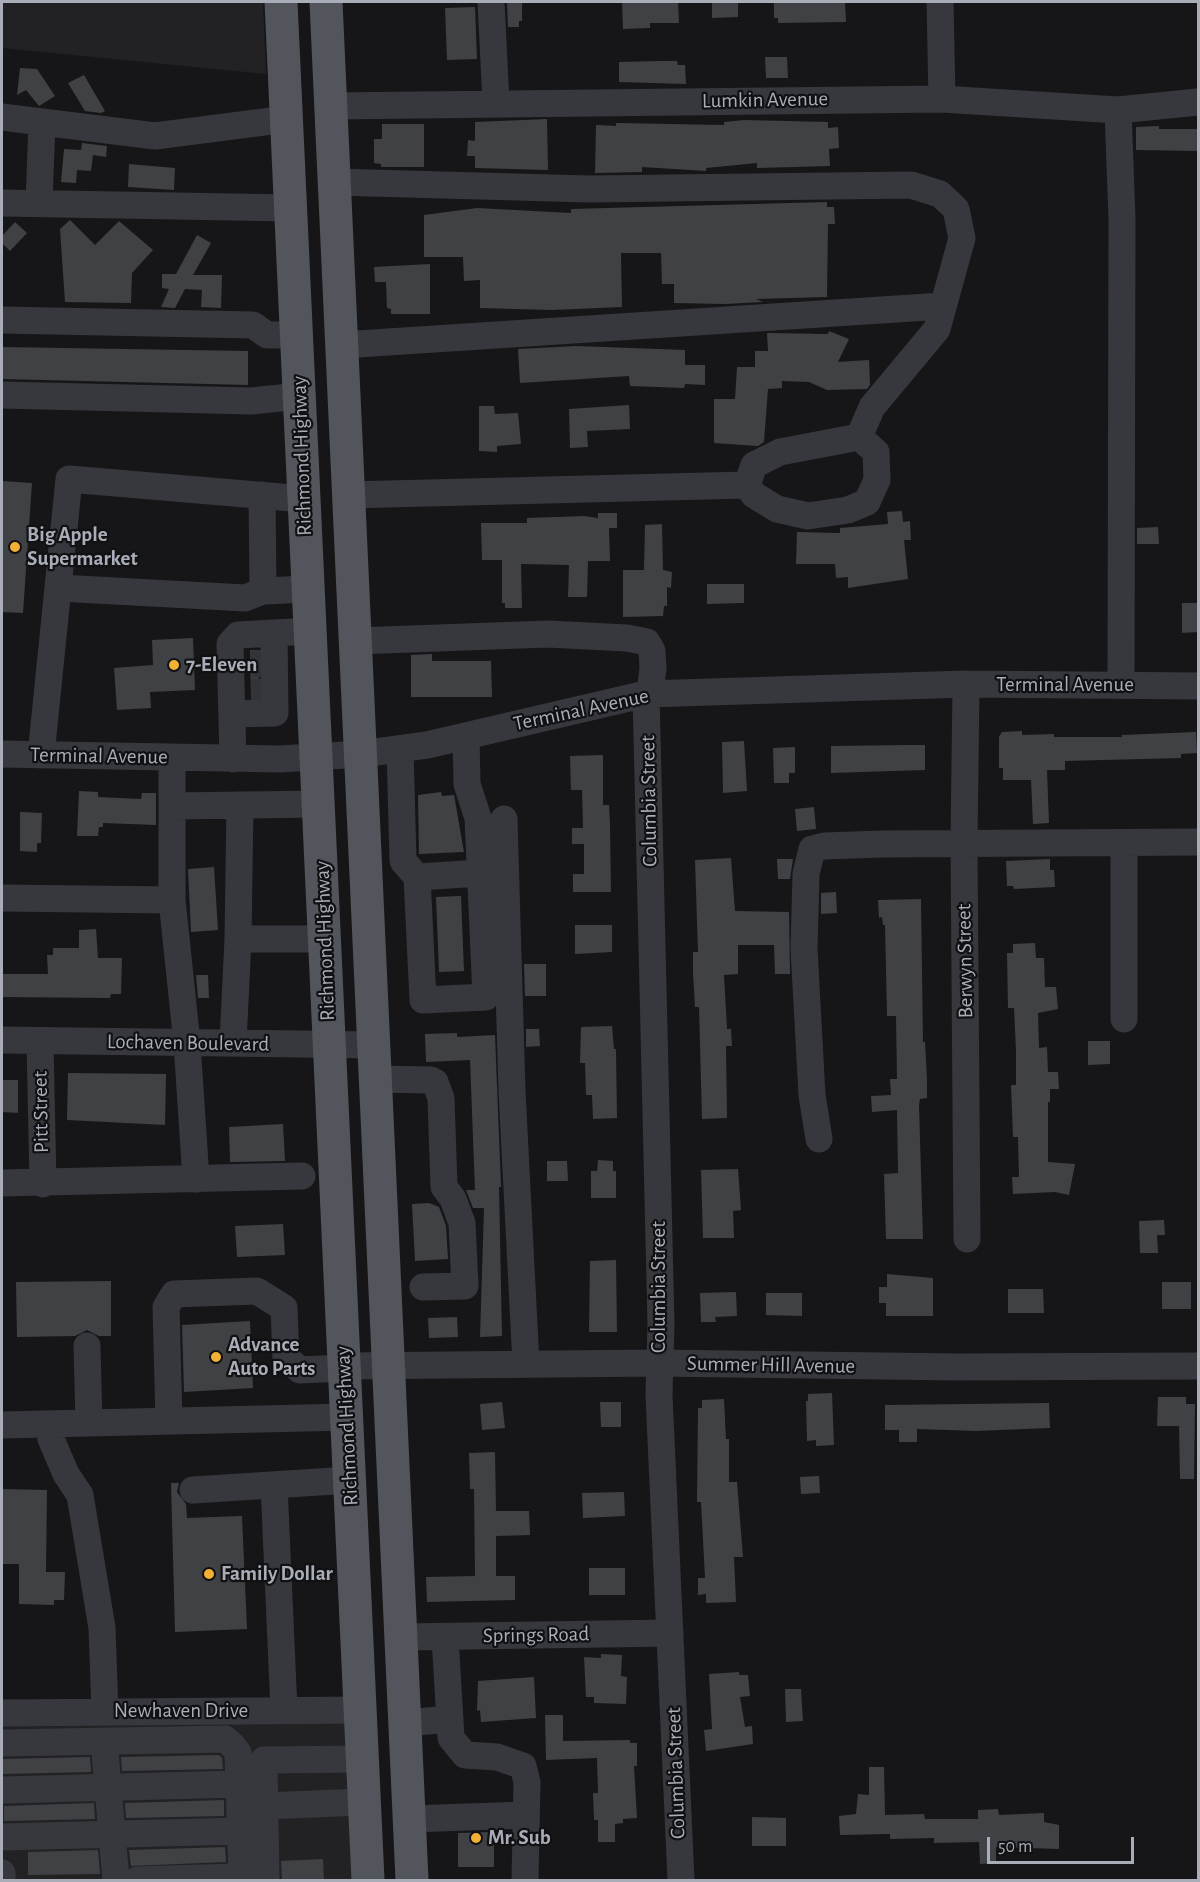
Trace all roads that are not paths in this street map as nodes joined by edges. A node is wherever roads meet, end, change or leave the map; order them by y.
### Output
1 (281, 2) edge
2 (326, 2) edge
3 (491, 2) edge
4 (940, 2) edge
5 (942, 99) junction
6 (1198, 102) edge
7 (496, 103) junction
8 (331, 106) junction
9 (1118, 110) junction
10 (2, 117) edge
11 (287, 119) junction
12 (42, 122) junction
13 (334, 182) junction
14 (2, 203) edge
15 (39, 203) junction
16 (291, 208) junction
17 (943, 306) junction
18 (2, 320) edge
19 (297, 335) junction
20 (342, 345) junction
21 (2, 395) edge
22 (300, 396) junction
23 (859, 436) junction
24 (747, 484) junction
25 (262, 495) junction
26 (348, 495) junction
27 (304, 499) junction
28 (59, 588) junction
29 (308, 589) junction
30 (263, 591) junction
31 (311, 631) junction
32 (274, 633) junction
33 (355, 641) junction
34 (256, 678) junction
35 (966, 684) junction
36 (1121, 685) junction
37 (1198, 686) edge
38 (648, 694) junction
39 (232, 714) junction
40 (466, 736) junction
41 (400, 749) junction
42 (2, 754) edge
43 (361, 754) junction
44 (41, 755) junction
45 (172, 758) junction
46 (317, 758) junction
47 (233, 759) junction
48 (320, 804) junction
49 (240, 805) junction
50 (172, 806) junction
51 (504, 819) dead end
52 (1198, 842) edge
53 (1124, 843) junction
54 (964, 844) junction
55 (481, 873) junction
56 (417, 877) junction
57 (2, 898) edge
58 (172, 900) junction
59 (238, 939) junction
60 (325, 939) junction
61 (1124, 1019) dead end
62 (2, 1040) edge
63 (40, 1041) junction
64 (186, 1043) junction
65 (233, 1043) junction
66 (329, 1044) junction
67 (374, 1045) junction
68 (375, 1078) junction
69 (819, 1139) dead end
70 (302, 1176) dead end
71 (196, 1179) junction
72 (2, 1183) edge
73 (43, 1184) junction
74 (968, 1239) dead end
75 (423, 1287) dead end
76 (87, 1346) dead end
77 (659, 1363) junction
78 (526, 1364) junction
79 (390, 1366) junction
80 (1198, 1366) edge
81 (344, 1367) junction
82 (347, 1417) junction
83 (169, 1421) junction
84 (89, 1423) junction
85 (49, 1424) junction
86 (2, 1425) edge
87 (350, 1480) junction
88 (274, 1485) junction
89 (193, 1490) dead end
90 (670, 1633) junction
91 (445, 1637) junction
92 (402, 1638) junction
93 (284, 1710) junction
94 (361, 1710) junction
95 (105, 1712) junction
96 (2, 1713) edge
97 (450, 1719) junction
98 (405, 1723) junction
99 (104, 1741) junction
100 (2, 1743) edge
101 (363, 1759) junction
102 (239, 1784) junction
103 (108, 1789) junction
104 (2, 1790) edge
105 (363, 1803) junction
106 (265, 1806) junction
107 (526, 1815) junction
108 (410, 1819) junction
109 (241, 1832) junction
110 (112, 1835) junction
111 (2, 1837) edge
112 (2, 1873) edge
113 (2, 1881) edge
114 (116, 1881) edge
115 (137, 1881) edge
116 (266, 1881) edge
117 (368, 1881) edge
118 (412, 1881) edge
119 (525, 1881) edge
120 (681, 1881) edge

1 - 11 main road, Richmond Highway
2 - 8 main road, Richmond Highway
3 - 7 street
4 - 5 street
5 - 7 street, Lumkin Avenue
5 - 9 street, Lumkin Avenue
6 - 9 street, Lumkin Avenue
7 - 8 street, Lumkin Avenue
8 - 13 main road, Richmond Highway
9 - 36 street
10 - 12 street
11 - 12 street
11 - 16 main road, Richmond Highway
12 - 15 street
13 - 17 street
13 - 20 main road, Richmond Highway
14 - 15 street
15 - 16 street
16 - 19 main road, Richmond Highway
17 - 20 street
17 - 23 street
18 - 19 street
19 - 22 main road, Richmond Highway
20 - 26 main road, Richmond Highway
21 - 22 street
22 - 27 main road, Richmond Highway
23 - 24 street
23 - 24 street
24 - 26 street
25 - 27 street
25 - 28 street
25 - 30 street
26 - 33 main road, Richmond Highway
27 - 29 main road, Richmond Highway
28 - 30 street
28 - 44 street
29 - 30 street
29 - 31 main road, Richmond Highway
31 - 32 street
31 - 46 main road, Richmond Highway
32 - 34 street
32 - 34 street
33 - 38 street, Columbia Street
33 - 43 main road, Richmond Highway
34 - 39 street
34 - 39 street
35 - 36 street, Terminal Avenue
35 - 38 street, Terminal Avenue
35 - 54 street, Berwyn Street
36 - 37 street, Terminal Avenue
38 - 40 street, Terminal Avenue
38 - 77 street, Columbia Street
39 - 47 street
40 - 41 street, Terminal Avenue
40 - 55 street
41 - 43 street, Terminal Avenue
41 - 56 street
42 - 44 street, Terminal Avenue
43 - 46 street, Terminal Avenue
43 - 67 main road, Richmond Highway
44 - 45 street, Terminal Avenue
45 - 47 street, Terminal Avenue
45 - 50 street
46 - 47 street, Terminal Avenue
46 - 48 main road, Richmond Highway
48 - 49 street
48 - 60 main road, Richmond Highway
49 - 50 street
49 - 59 street
50 - 58 street
51 - 78 street
52 - 53 street
53 - 54 street
53 - 61 street
54 - 69 street
54 - 74 street, Berwyn Street
55 - 56 street
55 - 56 street
57 - 58 street
58 - 64 street
59 - 60 street
59 - 65 street
60 - 66 main road, Richmond Highway
62 - 63 street, Lochaven Boulevard
63 - 64 street, Lochaven Boulevard
63 - 73 street, Pitt Street
64 - 65 street, Lochaven Boulevard
64 - 71 street
65 - 66 street, Lochaven Boulevard
66 - 67 street, Lochaven Boulevard
66 - 81 main road, Richmond Highway
67 - 68 main road, Richmond Highway
68 - 75 street
68 - 79 main road, Richmond Highway
70 - 71 street
71 - 73 street
72 - 73 street
76 - 84 street
77 - 78 street, Summer Hill Avenue
77 - 80 street, Summer Hill Avenue
77 - 90 street, Columbia Street
78 - 79 street, Summer Hill Avenue
79 - 81 street, Summer Hill Avenue
79 - 92 main road, Richmond Highway
81 - 82 main road, Richmond Highway
81 - 83 street, Summer Hill Avenue
82 - 83 street
82 - 87 main road, Richmond Highway
83 - 84 street
84 - 85 street
85 - 86 street
85 - 95 street
87 - 88 street
87 - 94 main road, Richmond Highway
88 - 89 street
88 - 93 street
90 - 91 street, Springs Road
90 - 120 street, Columbia Street
91 - 92 street, Springs Road
91 - 97 street
92 - 98 main road, Richmond Highway
93 - 94 street, Newhaven Drive
93 - 95 street, Newhaven Drive
94 - 101 main road, Richmond Highway
95 - 96 street, Newhaven Drive
97 - 98 street
97 - 107 street
98 - 108 main road, Richmond Highway
99 - 100 street
99 - 102 street
99 - 103 street
101 - 105 main road, Richmond Highway
101 - 106 street
102 - 103 street
102 - 109 street
103 - 104 street
103 - 110 street
105 - 106 street
105 - 117 main road, Richmond Highway
106 - 116 street
107 - 108 street
107 - 119 street
108 - 118 main road, Richmond Highway
109 - 110 street
109 - 115 street
110 - 111 street
110 - 114 street
112 - 113 street

